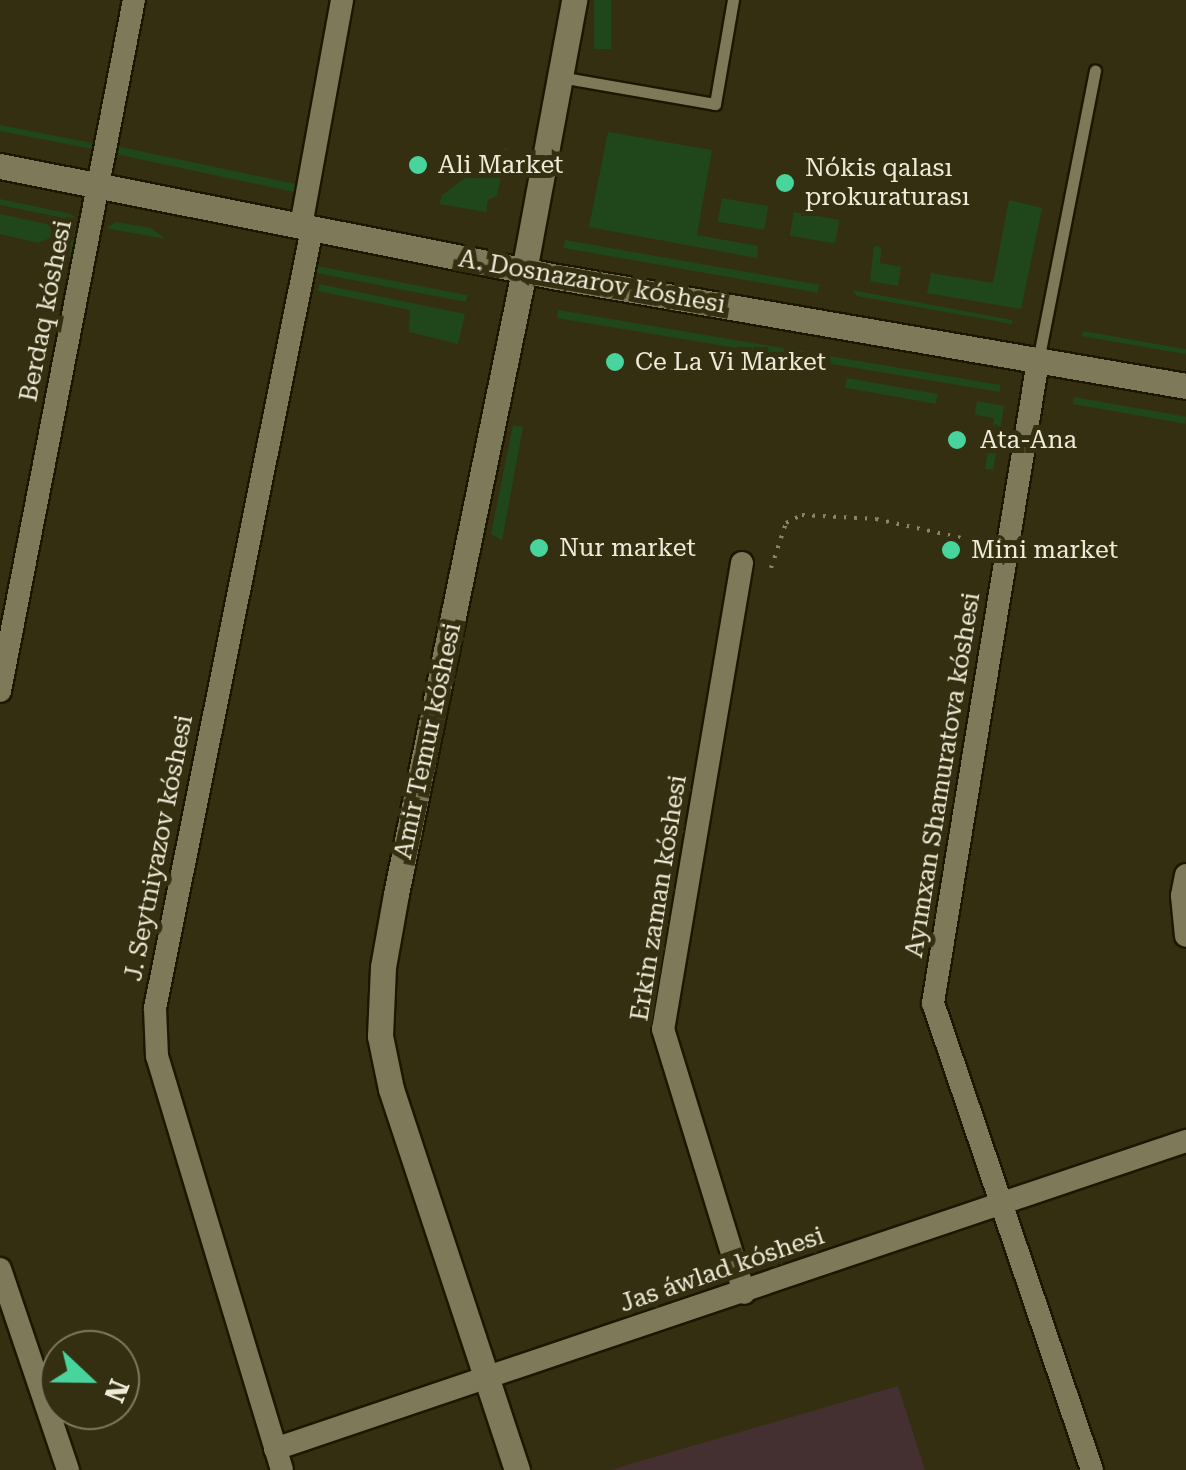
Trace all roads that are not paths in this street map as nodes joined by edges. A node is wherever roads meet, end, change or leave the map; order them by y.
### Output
1 (134, 0) edge
2 (342, 0) edge
3 (574, 0) edge
4 (733, 0) edge
5 (1095, 71) dead end
6 (560, 76) junction
7 (0, 166) edge
8 (98, 186) junction
9 (306, 227) junction
10 (524, 271) junction
11 (1038, 361) junction
12 (1186, 386) edge
13 (742, 564) dead end
14 (0, 691) edge
15 (1186, 875) edge
16 (1186, 936) edge
17 (1186, 1142) edge
18 (1002, 1200) junction
19 (0, 1270) edge
20 (744, 1293) junction
21 (486, 1380) junction
22 (278, 1459) edge
23 (68, 1470) edge
24 (517, 1470) edge
25 (1092, 1470) edge

1 - 8 street, Berdaq kóshesi
2 - 9 street, J. Seytniyazov kóshesi
3 - 6 main road, Amir Temur kóshesi
4 - 6 lane
5 - 11 lane, Ayımxan Shamuratova kóshesi
6 - 10 main road, Amir Temur kóshesi
7 - 8 main road, A. Dosnazarov kóshesi
8 - 9 main road, A. Dosnazarov kóshesi
8 - 14 street, Berdaq kóshesi
9 - 10 main road, A. Dosnazarov kóshesi
9 - 22 street, J. Seytniyazov kóshesi
10 - 11 main road, A. Dosnazarov kóshesi
10 - 21 main road, Amir Temur kóshesi
11 - 12 main road, A. Dosnazarov kóshesi
11 - 18 street, Ayımxan Shamuratova kóshesi
13 - 20 street, Erkin zaman kóshesi
15 - 16 street
17 - 18 street, Jas áwlad kóshesi
18 - 20 street, Jas áwlad kóshesi
18 - 25 street, Ayımxan Shamuratova kóshesi
19 - 23 street
20 - 21 street, Jas áwlad kóshesi
21 - 22 street, Jas áwlad kóshesi
21 - 24 main road, Amir Temur kóshesi

